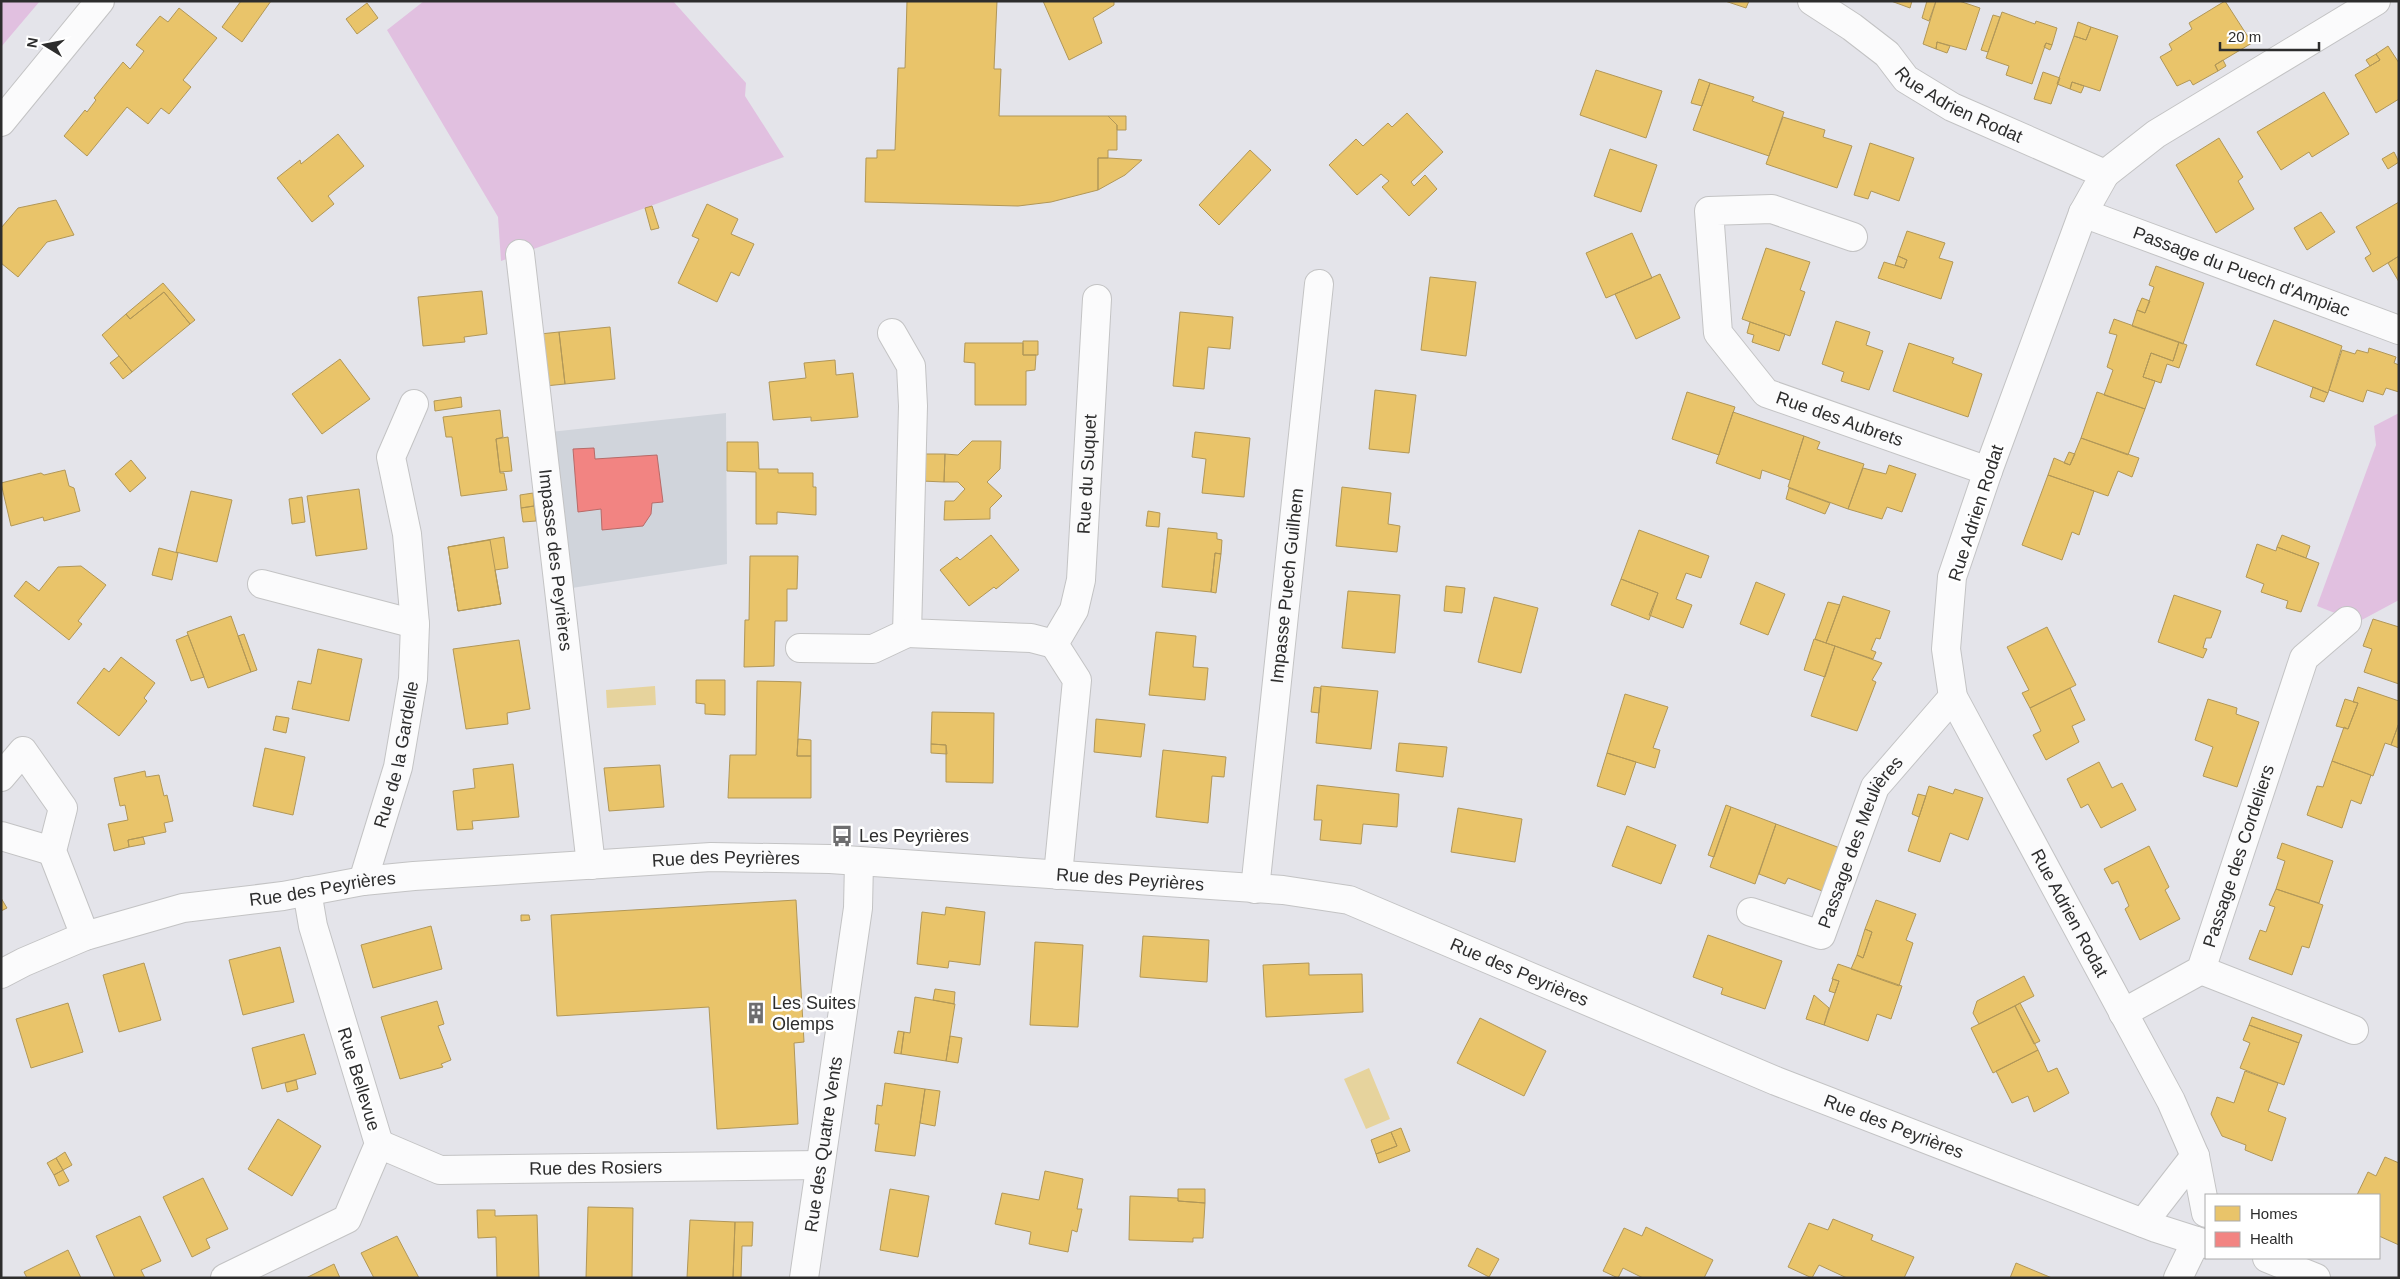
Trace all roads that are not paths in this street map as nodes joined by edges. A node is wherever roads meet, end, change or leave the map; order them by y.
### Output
1 (100, 1) edge
2 (1812, 1) edge
3 (2371, 2) edge
4 (1, 122) edge
5 (2105, 174) junction
6 (2083, 213) junction
7 (1853, 237) dead end
8 (520, 254) dead end
9 (1319, 284) dead end
10 (1097, 298) dead end
11 (2399, 330) edge
12 (892, 333) dead end
13 (414, 404) dead end
14 (1988, 471) junction
15 (262, 584) dead end
16 (2347, 621) dead end
17 (415, 624) junction
18 (906, 633) junction
19 (1054, 644) junction
20 (800, 648) dead end
21 (1953, 697) junction
22 (1, 777) edge
23 (1, 836) edge
24 (52, 851) junction
25 (860, 862) junction
26 (591, 866) junction
27 (1058, 875) junction
28 (363, 881) junction
29 (1256, 889) junction
30 (307, 891) junction
31 (1751, 912) dead end
32 (85, 936) junction
33 (2201, 970) junction
34 (1, 974) edge
35 (2123, 1013) junction
36 (2354, 1030) dead end
37 (379, 1144) junction
38 (2195, 1156) junction
39 (819, 1165) junction
40 (2205, 1208) edge
41 (2143, 1223) junction
42 (2201, 1242) edge
43 (2269, 1259) edge
44 (225, 1278) edge
45 (804, 1278) edge
46 (2178, 1278) edge
47 (2316, 1278) edge

1 - 4 street
2 - 5 street, Rue Adrien Rodat
3 - 5 street
5 - 6 street, Rue Adrien Rodat
6 - 11 street, Passage du Puech d'Ampiac
6 - 14 street, Rue Adrien Rodat
7 - 14 street, Rue des Aubrets
8 - 26 street, Impasse des Peyrières
9 - 29 street, Impasse Puech Guilhem
10 - 19 street, Rue du Suquet
12 - 18 street
13 - 17 street, Rue de la Gardelle
14 - 21 street, Rue Adrien Rodat
15 - 17 street
16 - 33 street, Passage des Cordeliers
17 - 28 street, Rue de la Gardelle
18 - 19 street
18 - 20 street
19 - 27 street
21 - 31 street, Passage des Meulières
21 - 35 street, Rue Adrien Rodat
22 - 24 street
23 - 24 street
24 - 32 street
25 - 26 street, Rue des Peyrières
25 - 27 street, Rue des Peyrières
25 - 39 street, Rue des Quatre Vents
26 - 28 street, Rue des Peyrières
27 - 29 street, Rue des Peyrières
28 - 30 street, Rue des Peyrières
29 - 41 street, Rue des Peyrières
30 - 32 street, Rue des Peyrières
30 - 37 street, Rue Bellevue
32 - 34 street, Rue des Peyrières
33 - 35 street, Passage des Cordeliers
33 - 36 street
35 - 38 street, Rue Adrien Rodat
37 - 39 street, Rue des Rosiers
37 - 44 street, Rue Bellevue
38 - 40 street, Rue Adrien Rodat
38 - 41 street
39 - 45 street, Rue des Quatre Vents
41 - 42 street, Rue des Peyrières
42 - 46 street
43 - 47 street

